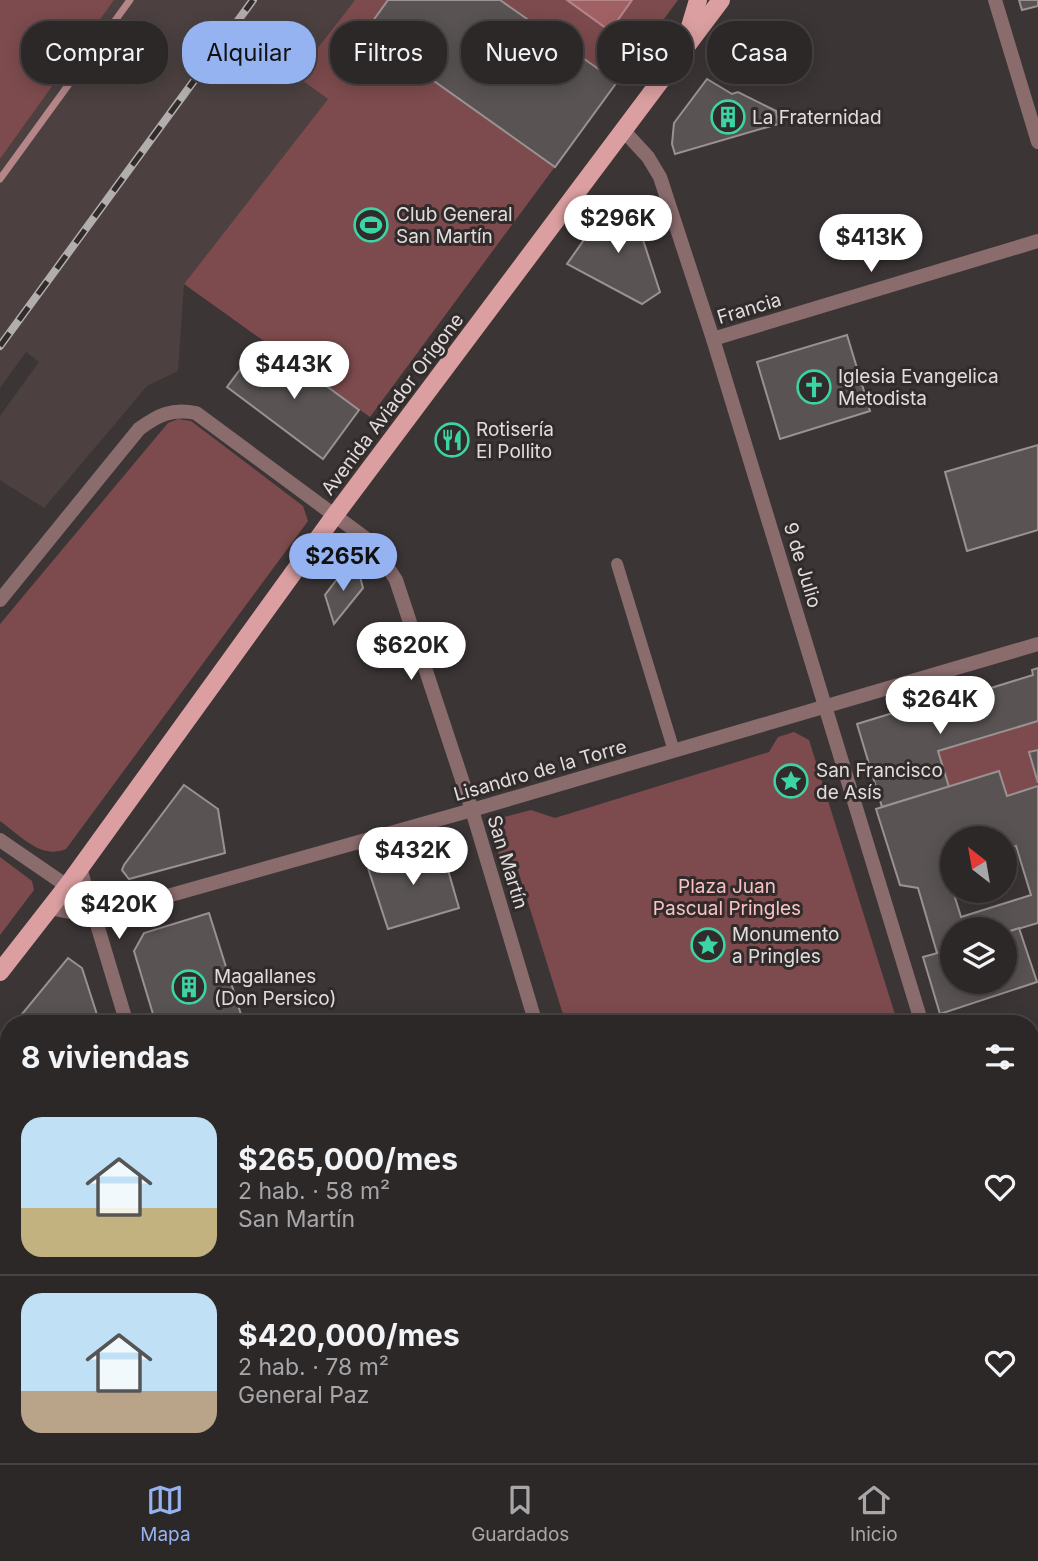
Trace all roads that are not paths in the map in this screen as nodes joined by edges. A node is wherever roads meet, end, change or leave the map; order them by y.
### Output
1 (698, 0) edge
2 (721, 0) edge
3 (995, 0) edge
4 (692, 21) edge
5 (693, 37) edge
6 (658, 84) edge
7 (623, 130) junction
8 (1038, 142) edge
9 (1038, 242) edge
10 (713, 339) junction
11 (335, 515) junction
12 (617, 564) dead end
13 (0, 600) edge
14 (1038, 644) edge
15 (825, 706) junction
16 (674, 751) junction
17 (472, 810) junction
18 (0, 840) edge
19 (80, 868) junction
20 (67, 887) junction
21 (50, 908) junction
22 (93, 917) junction
23 (0, 972) edge
24 (124, 1015) edge
25 (533, 1015) edge
26 (919, 1015) edge

1 - 4 main road
2 - 5 main road, Avenida Aviador Origone
3 - 8 street
6 - 7 main road, Avenida Aviador Origone
7 - 10 street, 9 de Julio
7 - 11 main road, Avenida Aviador Origone
9 - 10 street, Francia
10 - 15 street, 9 de Julio
11 - 13 street, San Martín
11 - 17 street, San Martín
11 - 19 main road, Avenida Aviador Origone
12 - 16 lane
14 - 15 street, Lisandro de la Torre
15 - 16 street, Lisandro de la Torre
15 - 26 street, 9 de Julio
16 - 17 street, Lisandro de la Torre
17 - 22 street, Lisandro de la Torre
17 - 25 street, San Martín
18 - 20 street
19 - 20 main road, Avenida Aviador Origone
19 - 22 street
20 - 21 main road, Avenida Aviador Origone
21 - 22 street, Lisandro de la Torre
21 - 23 main road, Avenida Aviador Origone
22 - 24 street

